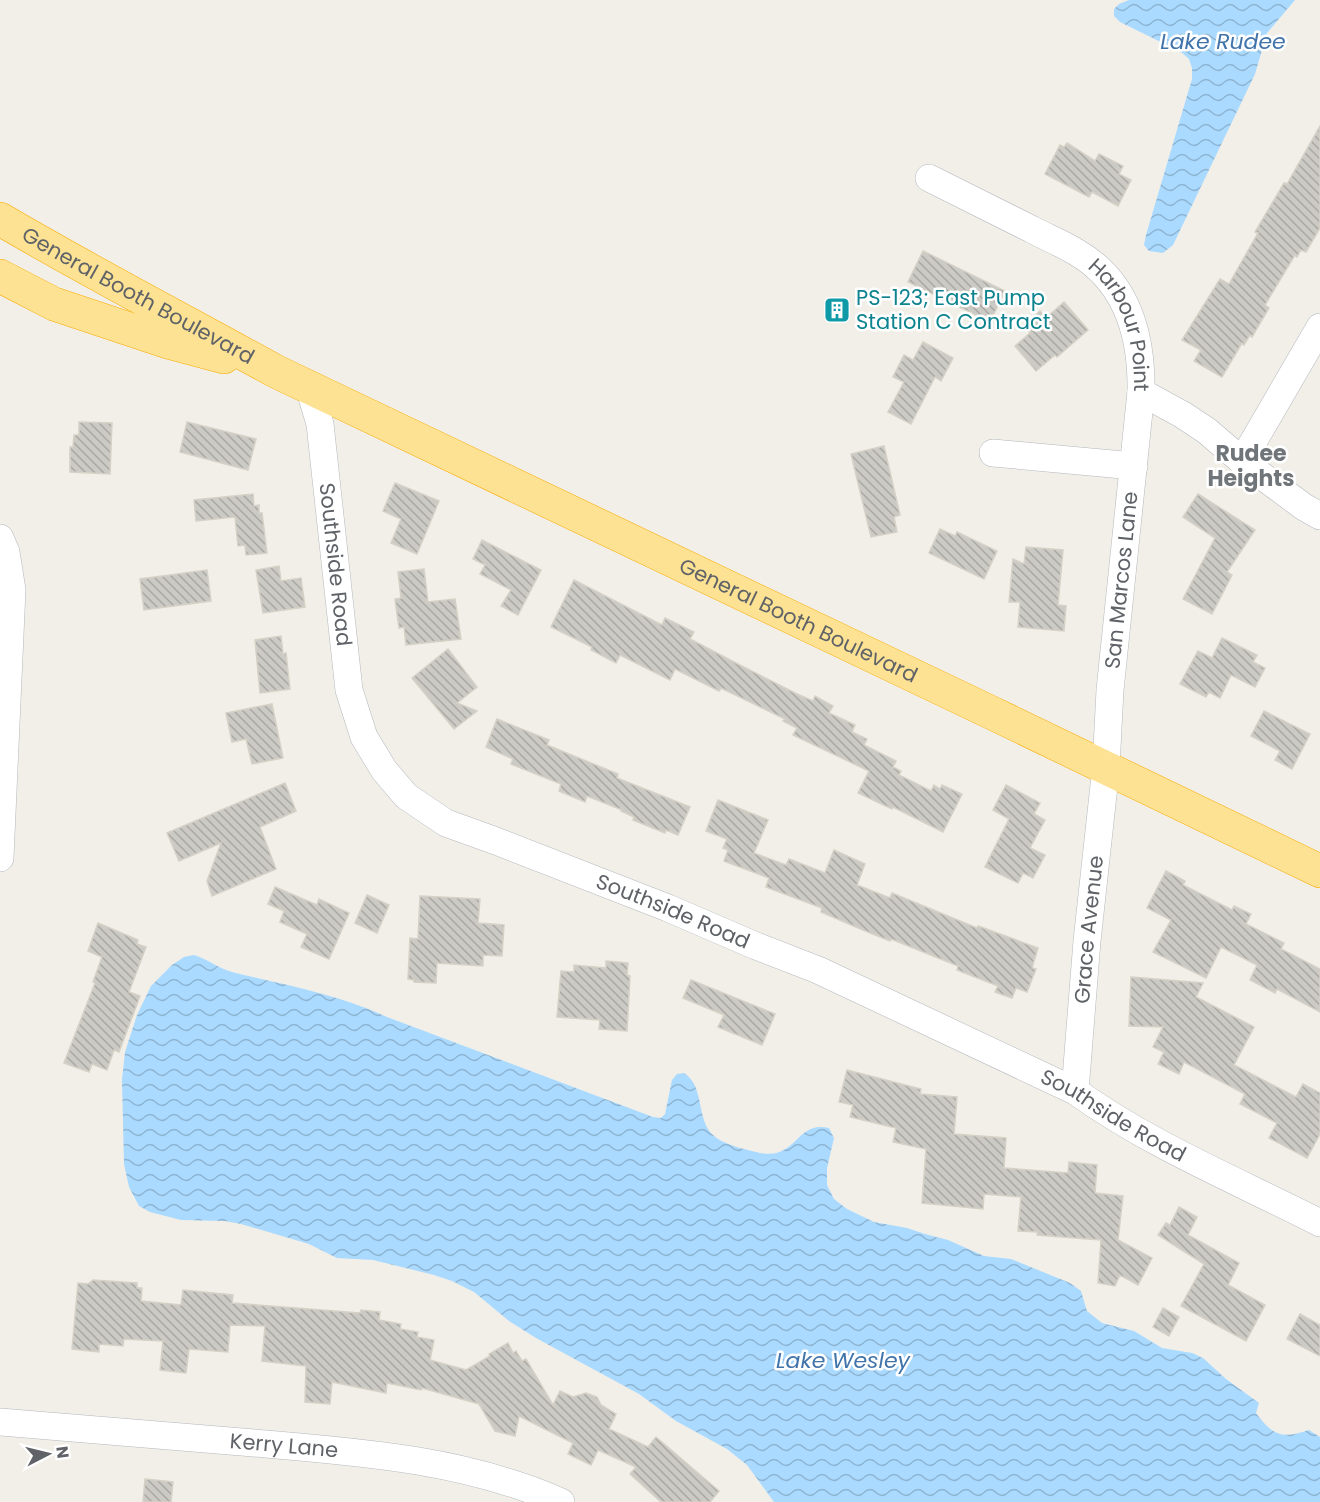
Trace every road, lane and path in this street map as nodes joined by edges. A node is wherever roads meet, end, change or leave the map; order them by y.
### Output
1 (929, 178) dead end
2 (0, 219) edge
3 (0, 276) edge
4 (42, 298) junction
5 (0, 301) edge
6 (1320, 327) edge
7 (274, 372) junction
8 (309, 387) junction
9 (1141, 392) junction
10 (993, 453) dead end
11 (1242, 461) junction
12 (1134, 466) junction
13 (1320, 516) edge
14 (0, 538) edge
15 (1106, 767) junction
16 (2, 771) edge
17 (0, 858) edge
18 (1320, 871) edge
19 (1075, 1091) junction
20 (1320, 1223) edge
21 (0, 1422) edge
22 (561, 1502) edge

1 - 9 street, Harbour Point
2 - 7 highway, General Booth Boulevard
3 - 4 highway, General Booth Boulevard
4 - 5 highway
4 - 7 highway, General Booth Boulevard
6 - 11 street
7 - 8 highway, General Booth Boulevard
8 - 15 highway, General Booth Boulevard
8 - 19 street, Southside Road
9 - 11 street, Harbour Point
9 - 12 street, San Marcos Lane
10 - 12 street
11 - 13 street, Harbour Point
12 - 15 street, San Marcos Lane
14 - 16 street
15 - 18 highway, General Booth Boulevard
15 - 19 street, Grace Avenue
16 - 17 street
19 - 20 street, Southside Road
21 - 22 street, Kerry Lane

